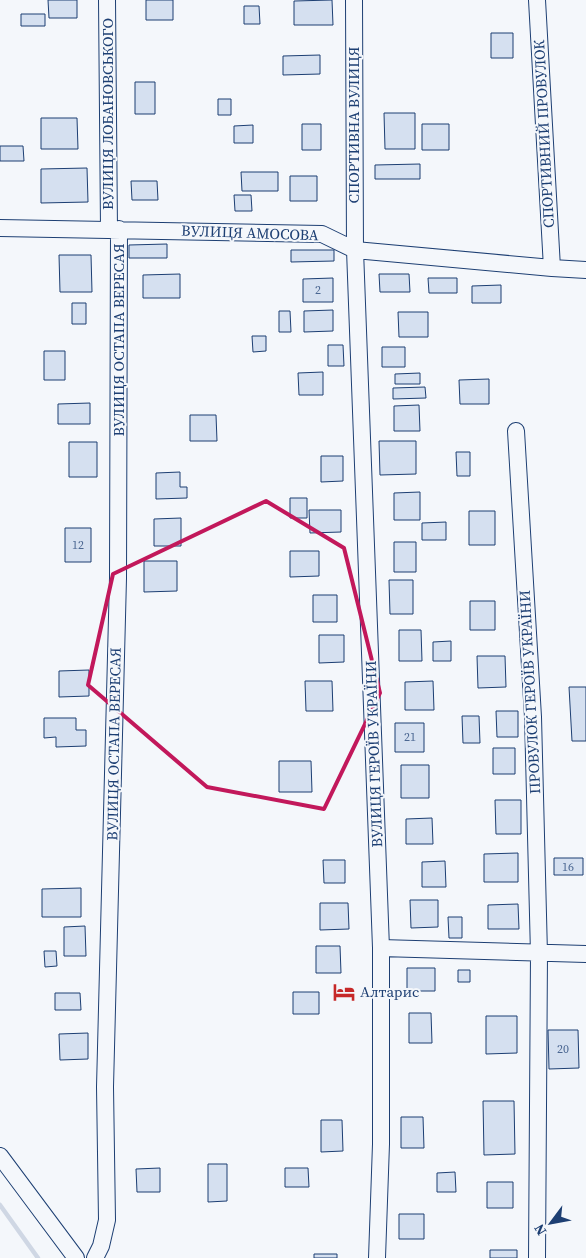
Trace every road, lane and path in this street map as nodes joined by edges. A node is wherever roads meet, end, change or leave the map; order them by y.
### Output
1 (107, 0) edge
2 (354, 0) edge
3 (537, 0) edge
4 (0, 228) edge
5 (114, 229) junction
6 (355, 250) junction
7 (552, 268) junction
8 (586, 270) edge
9 (516, 431) dead end
10 (381, 948) junction
11 (539, 954) junction
12 (586, 954) edge
13 (0, 1156) edge
14 (76, 1258) edge
15 (95, 1258) edge
16 (377, 1258) edge
17 (537, 1258) edge

1 - 5 street, ВУЛИЦЯ ЛОБАНОВСЬКОГО
2 - 6 street, СПОРТИВНА ВУЛИЦЯ
3 - 7 street, СПОРТИВНИЙ ПРОВУЛОК
4 - 5 street, ВУЛИЦЯ АМОСОВА
5 - 6 street, ВУЛИЦЯ АМОСОВА
5 - 15 street, ВУЛИЦЯ ОСТАПА ВЕРЕСАЯ
6 - 7 street, ВУЛИЦЯ АМОСОВА
6 - 10 street, ВУЛИЦЯ ГЕРОЇВ УКРАЇНИ
7 - 8 street, ВУЛИЦЯ АМОСОВА
9 - 11 street, ПРОВУЛОК ГЕРОЇВ УКРАЇНИ
10 - 11 street
10 - 16 street, ВУЛИЦЯ ГЕРОЇВ УКРАЇНИ
11 - 12 street
11 - 17 street, ПРОВУЛОК ГЕРОЇВ УКРАЇНИ
13 - 14 street

